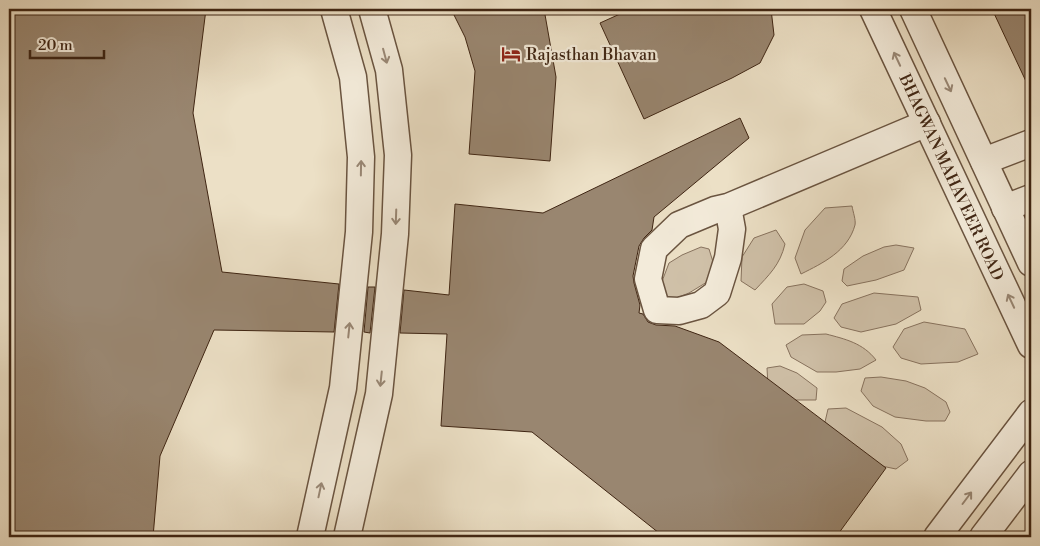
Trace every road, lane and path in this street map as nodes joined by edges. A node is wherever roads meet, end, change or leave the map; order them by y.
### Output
1 (334, 9) edge
2 (372, 9) edge
3 (873, 9) edge
4 (913, 9) edge
5 (927, 123) junction
6 (1031, 143) edge
7 (984, 161) junction
8 (1031, 198) edge
9 (728, 207) dead end
10 (1005, 208) junction
11 (1031, 263) edge
12 (1031, 345) edge
13 (1031, 413) edge
14 (1031, 474) edge
15 (310, 537) edge
16 (347, 537) edge
17 (937, 537) edge
18 (984, 537) edge

15 -> 1 street
2 -> 16 street
5 -> 3 street, BHAGWAN MAHAVEER ROAD
4 -> 7 street
5 - 9 street
12 -> 5 street, BHAGWAN MAHAVEER ROAD
6 - 7 street
7 - 10 street
8 - 10 street
10 - 11 street
17 -> 13 street
14 - 18 street

